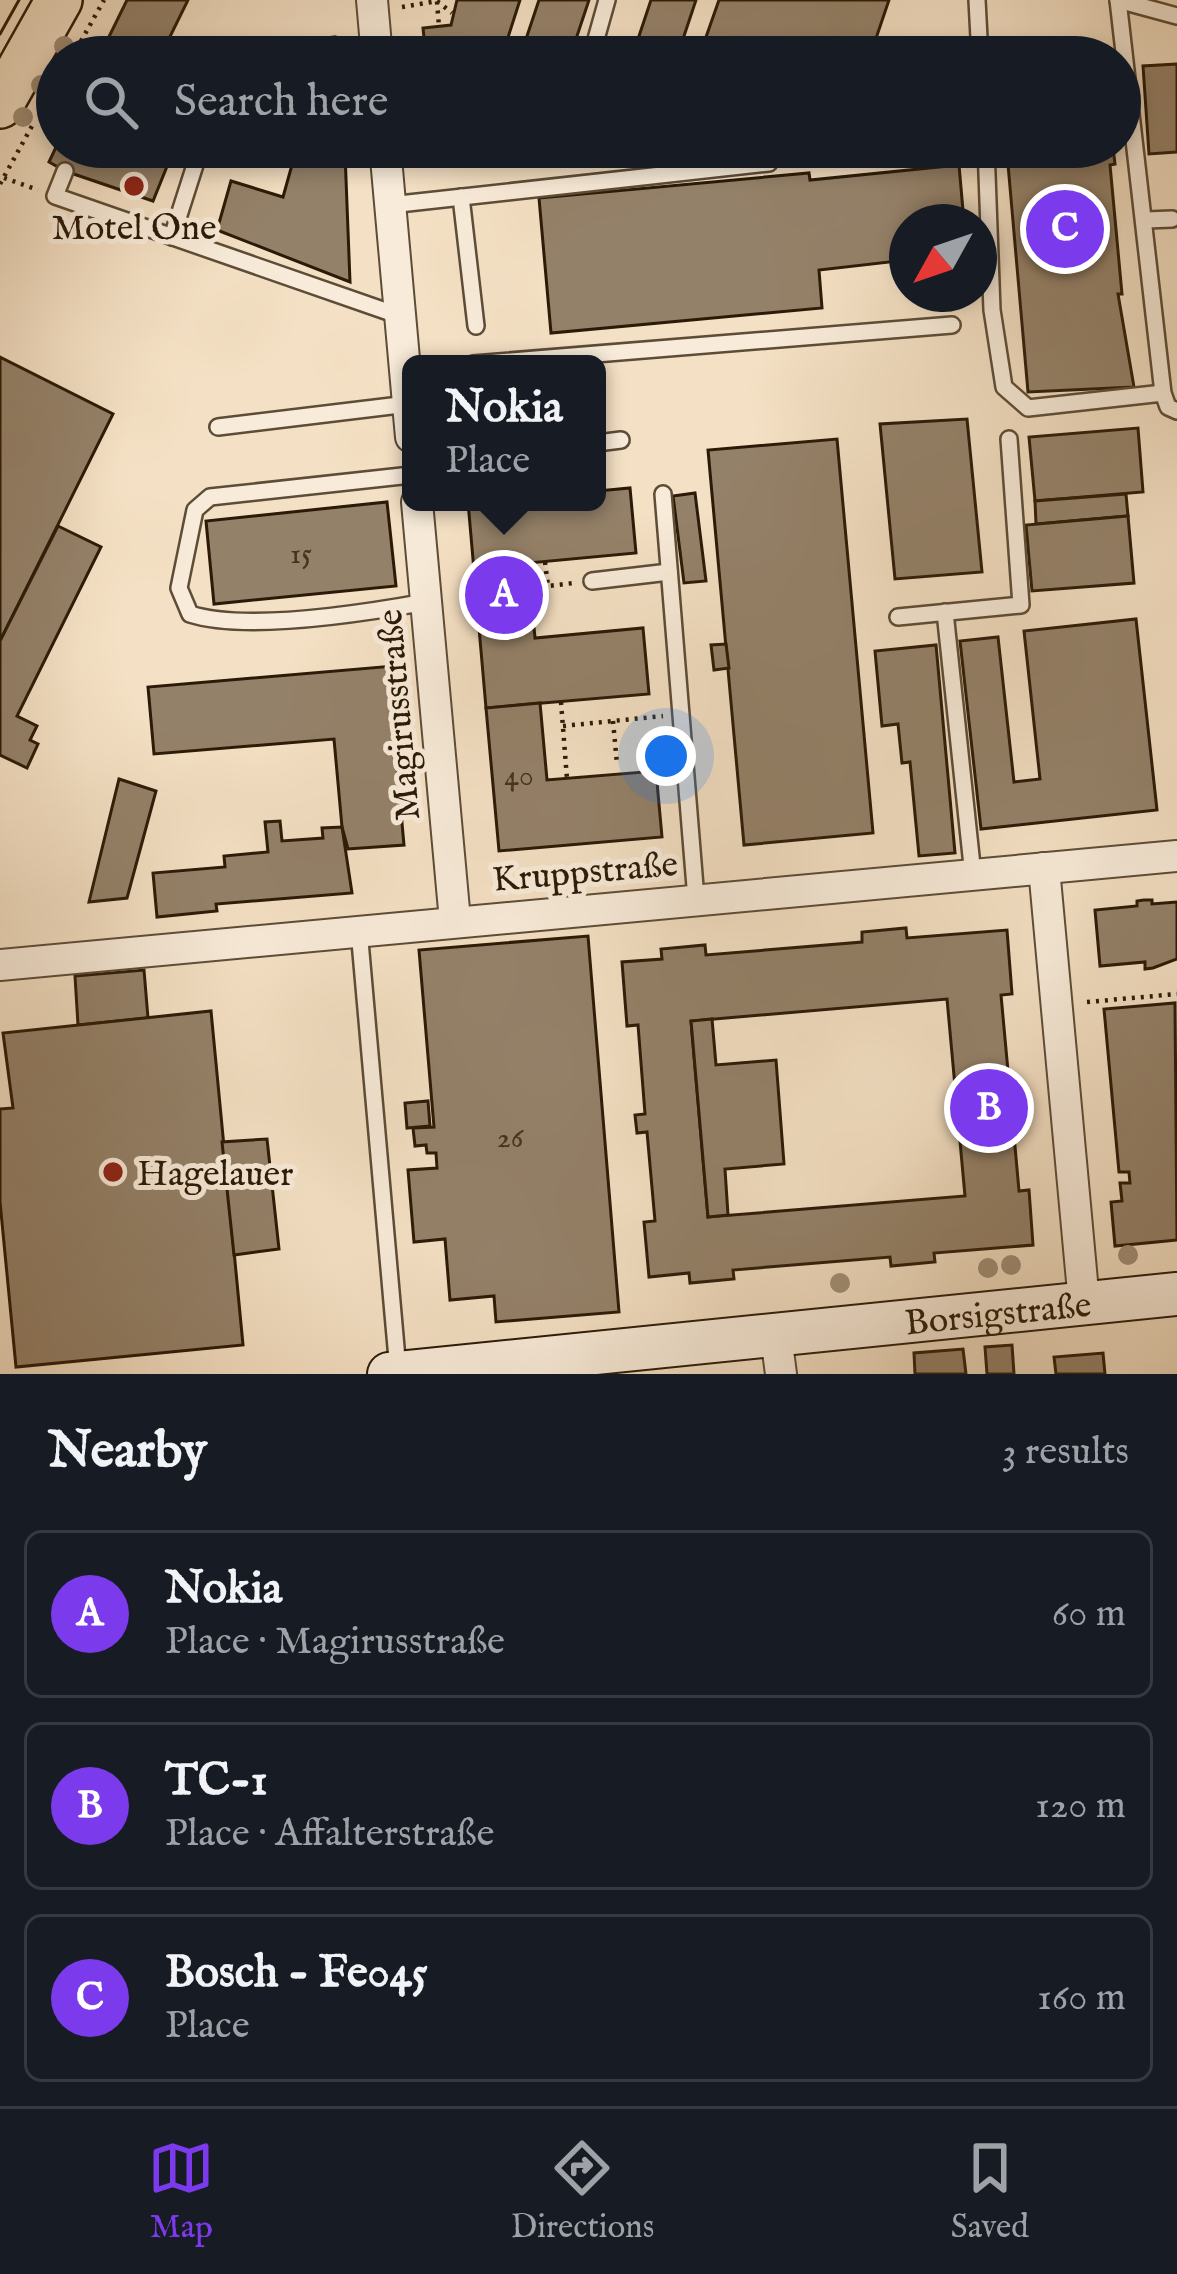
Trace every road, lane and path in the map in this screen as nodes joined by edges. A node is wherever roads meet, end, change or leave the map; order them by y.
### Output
1 (58, 0) edge
2 (104, 0) edge
3 (607, 0) edge
4 (977, 0) edge
5 (1118, 0) edge
6 (437, 1) edge
7 (372, 6) edge
8 (452, 13) dead end
9 (1177, 16) edge
10 (439, 27) dead end
11 (45, 36) edge
12 (84, 36) edge
13 (375, 36) edge
14 (597, 36) edge
15 (979, 36) edge
16 (1123, 36) edge
17 (36, 60) edge
18 (16, 115) edge
19 (194, 168) edge
20 (387, 168) edge
21 (724, 168) edge
22 (987, 168) edge
23 (1139, 168) edge
24 (64, 171) dead end
25 (2, 181) edge
26 (55, 196) junction
27 (460, 197) junction
28 (390, 205) junction
29 (1172, 219) dead end
30 (1146, 220) junction
31 (172, 237) junction
32 (400, 316) junction
33 (476, 326) dead end
34 (952, 326) dead end
35 (406, 355) edge
36 (586, 355) edge
37 (1162, 393) junction
38 (402, 405) edge
39 (1177, 411) edge
40 (218, 427) dead end
41 (1009, 439) dead end
42 (621, 440) dead end
43 (606, 442) edge
44 (402, 476) edge
45 (662, 494) dead end
46 (418, 511) edge
47 (545, 562) dead end
48 (669, 572) junction
49 (592, 581) joint
50 (426, 602) junction
51 (945, 612) junction
52 (898, 617) dead end
53 (561, 701) dead end
54 (681, 715) junction
55 (613, 721) junction
56 (562, 726) junction
57 (617, 764) dead end
58 (567, 779) dead end
59 (1177, 856) edge
60 (1044, 868) junction
61 (973, 874) junction
62 (696, 899) junction
63 (454, 921) junction
64 (359, 931) junction
65 (0, 965) edge
66 (1177, 994) edge
67 (1057, 1005) junction
68 (1177, 1294) edge
69 (1084, 1304) junction
70 (778, 1355) edge
71 (399, 1373) edge
72 (388, 1374) edge

1 - 11 main road
2 - 12 path
3 - 14 lane
4 - 15 lane
5 - 9 lane
5 - 16 lane
6 - 7 path
6 - 8 path
6 - 10 path
7 - 13 street
17 - 18 main road
18 - 25 path
19 - 31 lane
20 - 28 street
21 - 27 lane
22 - 37 lane
23 - 30 lane
24 - 26 lane
25 - 26 path
26 - 31 lane
27 - 28 lane
27 - 33 lane
28 - 32 street
29 - 30 lane
30 - 37 lane
31 - 32 lane
32 - 35 street
34 - 36 lane
37 - 39 lane
38 - 40 lane
41 - 51 lane
42 - 43 lane
44 - 50 lane
45 - 48 lane
46 - 50 street, Magirusstraße
47 - 49 path
48 - 49 lane
48 - 54 lane
50 - 63 street, Magirusstraße
51 - 52 lane
51 - 61 lane
53 - 56 path
54 - 55 path
54 - 62 lane
55 - 56 path
55 - 57 path
56 - 58 path
59 - 60 street, Kruppstraße
60 - 61 street, Kruppstraße
60 - 67 street
61 - 62 street, Kruppstraße
62 - 63 street, Kruppstraße
63 - 64 street, Kruppstraße
64 - 65 street, Kruppstraße
64 - 71 lane
66 - 67 path
67 - 69 street
68 - 69 main road, Borsigstraße
69 - 70 main road, Borsigstraße
70 - 71 main road, Borsigstraße
71 - 72 main road, Borsigstraße

